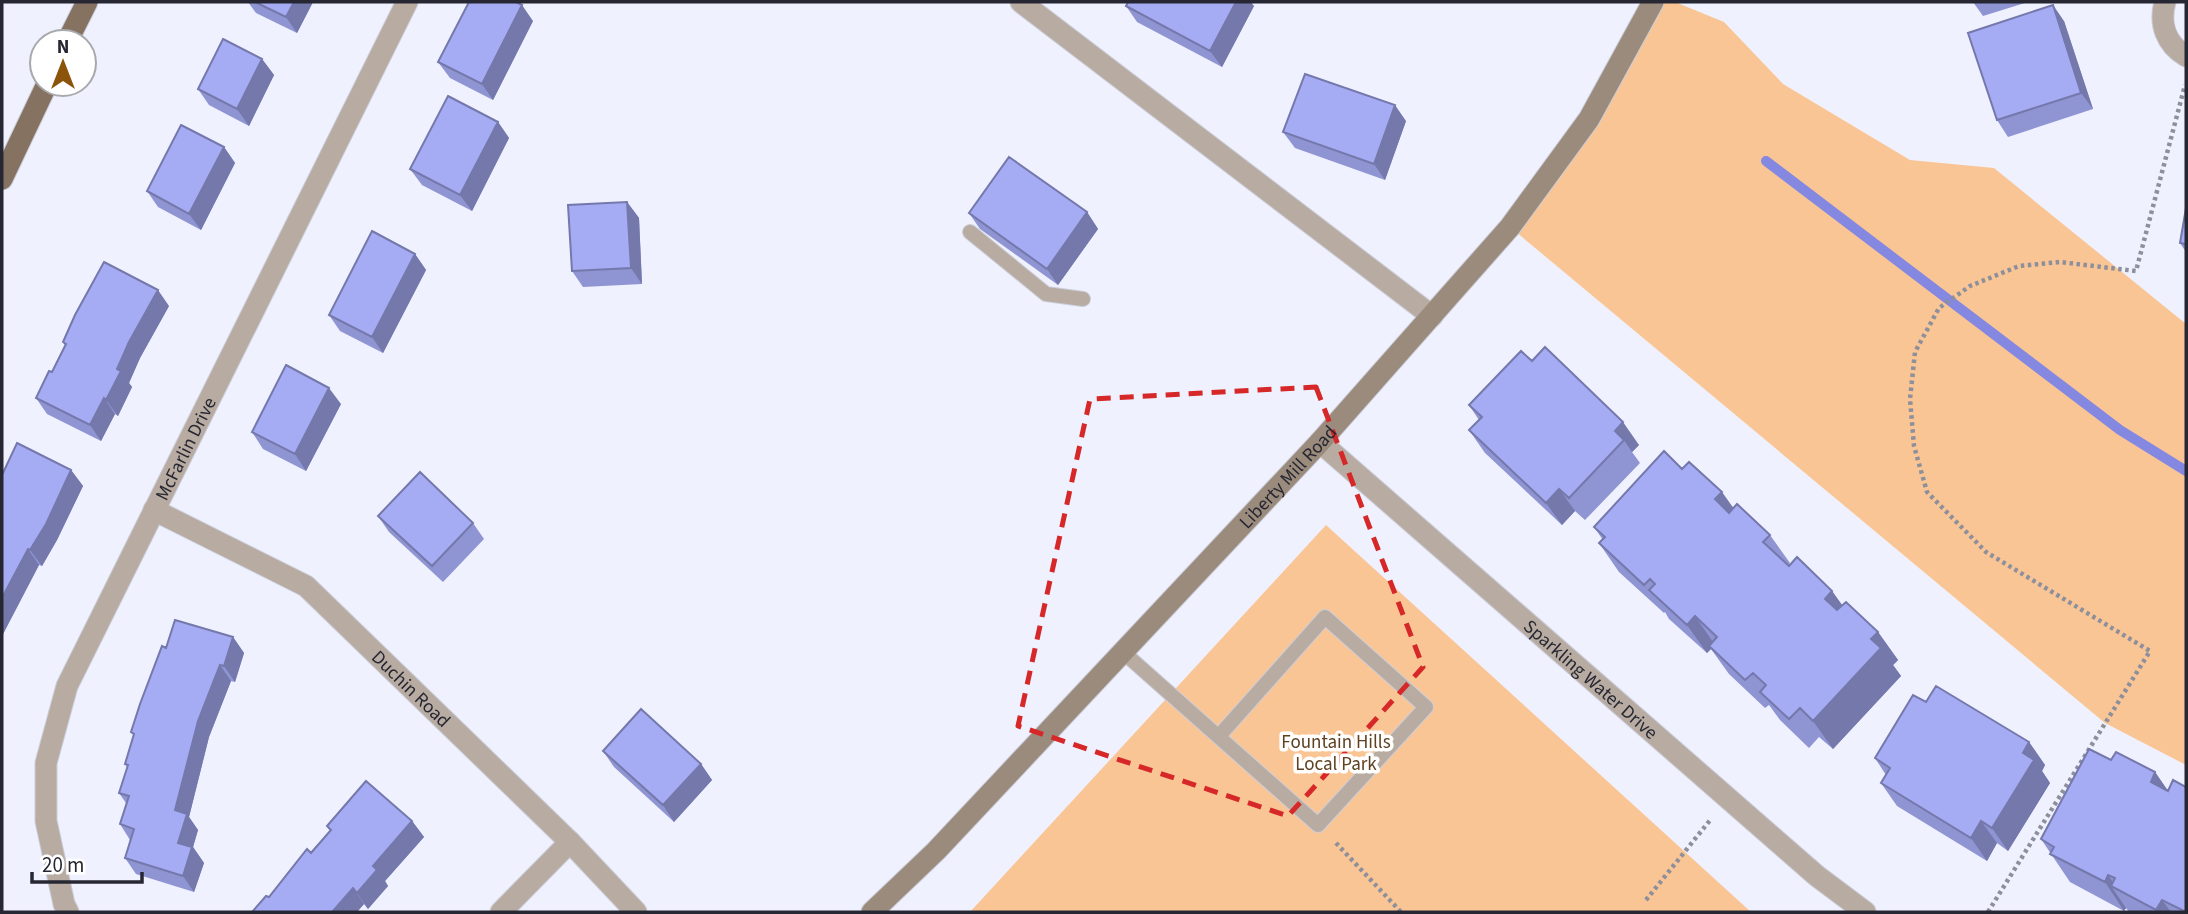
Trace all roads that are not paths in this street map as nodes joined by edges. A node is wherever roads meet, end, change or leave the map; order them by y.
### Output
1 (86, 2) edge
2 (407, 2) edge
3 (1021, 2) edge
4 (1653, 2) edge
5 (2165, 2) edge
6 (74, 28) edge
7 (2186, 56) edge
8 (40, 98) edge
9 (2, 179) edge
10 (970, 232) edge
11 (1083, 299) dead end
12 (1432, 316) junction
13 (1320, 442) junction
14 (154, 509) junction
15 (1123, 652) junction
16 (1219, 736) junction
17 (570, 842) junction
18 (68, 912) edge
19 (501, 912) edge
20 (636, 912) edge
21 (872, 912) edge
22 (1865, 912) edge

1 - 6 main road
2 - 14 street, McFarlin Drive
3 - 12 street
4 - 12 street, Liberty Mill Road
5 - 7 street
8 - 9 main road
10 - 11 lane
12 - 13 street, Liberty Mill Road
13 - 15 street, Liberty Mill Road
13 - 22 street, Sparkling Water Drive
14 - 17 street, Duchin Road
14 - 18 street, McFarlin Drive
15 - 16 lane
15 - 21 street, Liberty Mill Road
16 - 16 lane
17 - 19 street
17 - 20 street, Duchin Road

